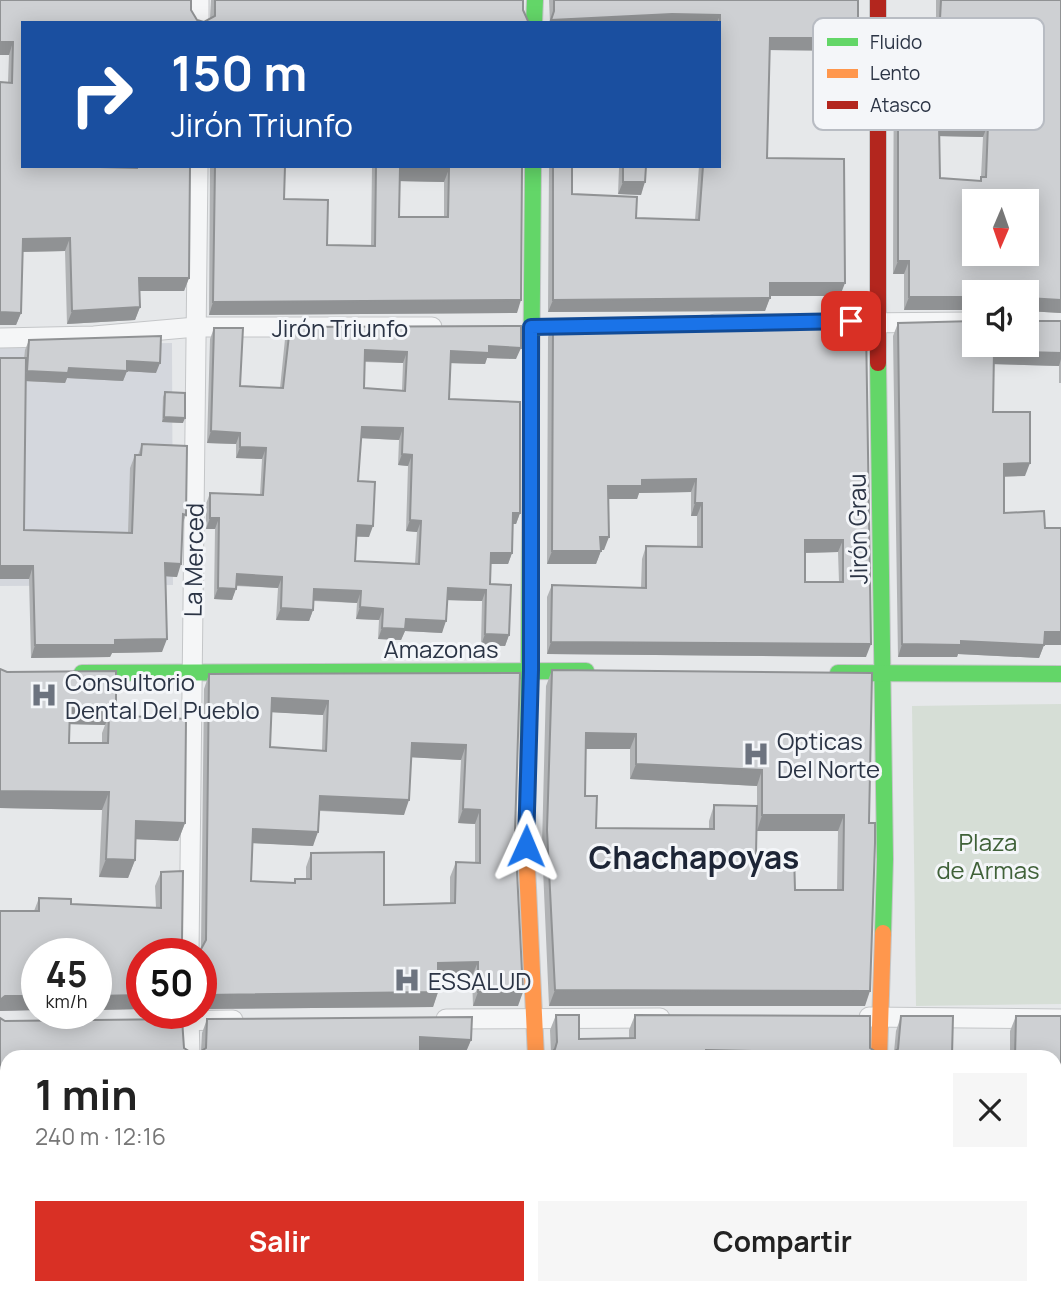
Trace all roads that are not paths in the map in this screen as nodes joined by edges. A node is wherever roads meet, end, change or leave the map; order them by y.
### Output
1 (199, 0) edge
2 (535, 0) edge
3 (878, 0) edge
4 (878, 18) edge
5 (199, 21) edge
6 (534, 21) edge
7 (878, 130) edge
8 (198, 168) edge
9 (533, 168) edge
10 (877, 321) junction
11 (962, 322) edge
12 (697, 324) edge
13 (196, 327) junction
14 (447, 327) edge
15 (0, 338) edge
16 (531, 670) junction
17 (598, 671) edge
18 (191, 672) junction
19 (62, 673) edge
20 (828, 673) edge
21 (882, 673) junction
22 (1061, 674) edge
23 (189, 938) edge
24 (674, 1017) edge
25 (852, 1017) edge
26 (879, 1017) junction
27 (217, 1018) edge
28 (537, 1018) junction
29 (425, 1019) edge
30 (1061, 1019) edge
31 (258, 1020) edge
32 (189, 1029) edge
33 (190, 1050) edge
34 (536, 1050) edge
35 (879, 1050) edge

1 - 5 street
2 - 6 main road
3 - 4 main road, Jirón Grau
7 - 10 main road, Jirón Grau
8 - 13 street, La Merced
9 - 16 main road
10 - 11 street
10 - 12 street
10 - 21 main road, Jirón Grau
13 - 14 street, Jirón Triunfo
13 - 15 street, Jirón Triunfo
13 - 18 street, La Merced
16 - 17 main road, Amazonas
16 - 18 main road, Amazonas
16 - 28 main road
18 - 19 main road, Amazonas
18 - 23 street, La Merced
20 - 21 main road
21 - 22 main road
21 - 26 main road, Jirón Grau
24 - 28 street
25 - 26 street
26 - 30 street
26 - 35 main road, Jirón Grau
27 - 31 street
28 - 29 street
28 - 34 main road
32 - 33 street

